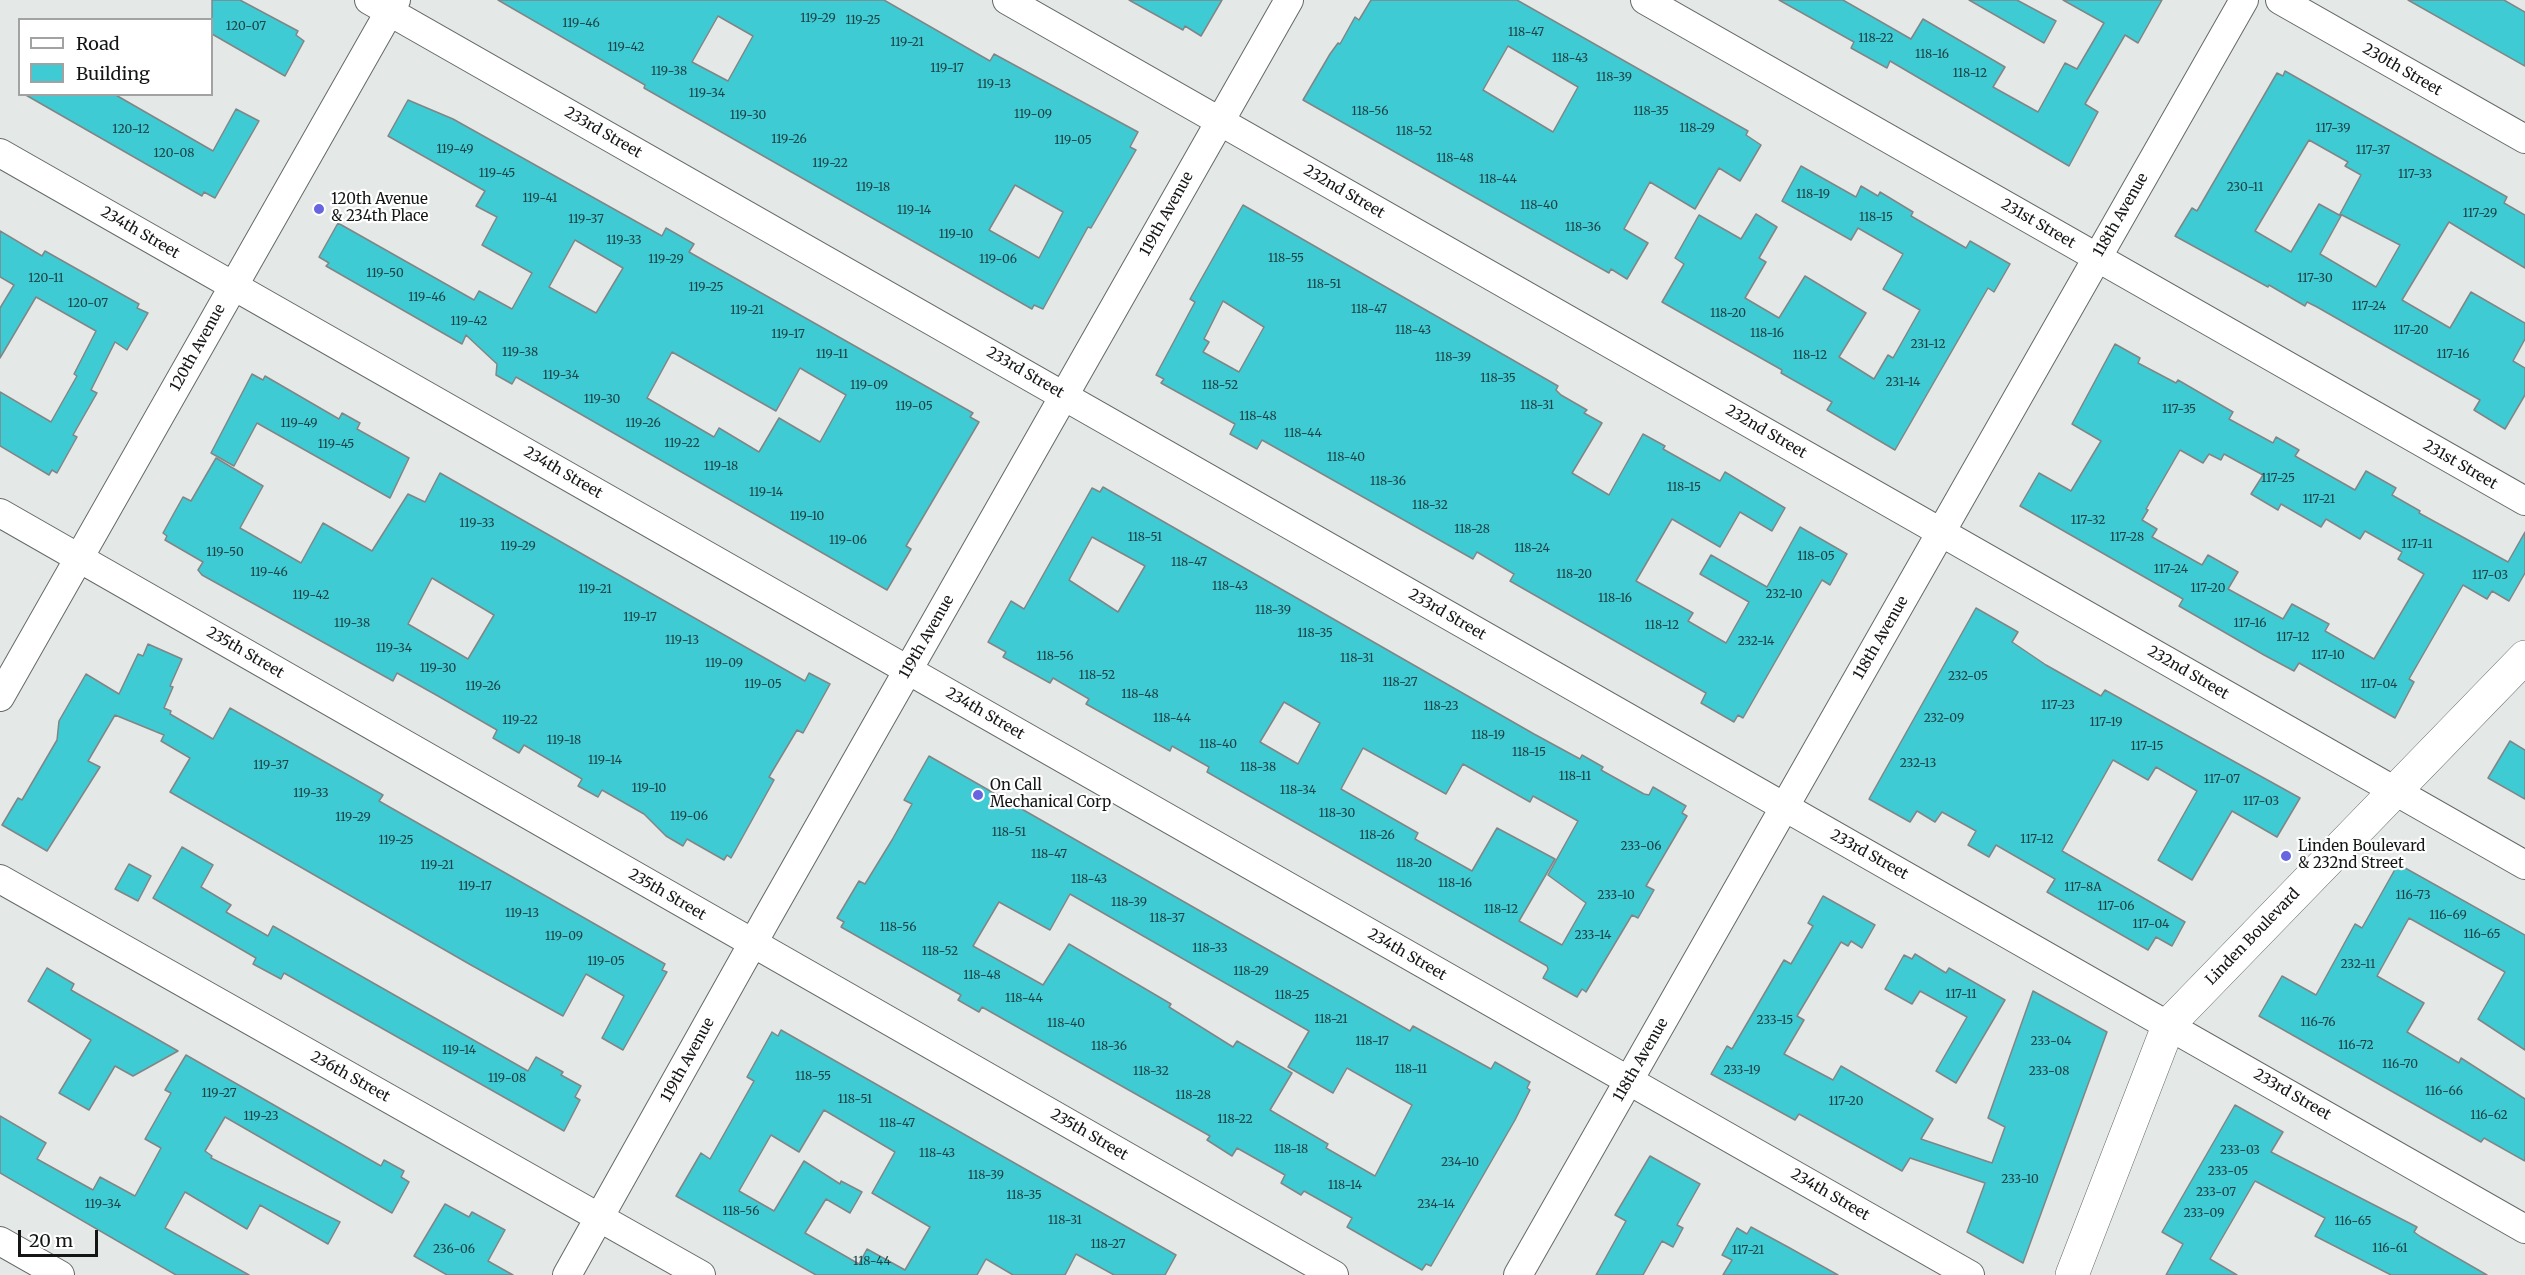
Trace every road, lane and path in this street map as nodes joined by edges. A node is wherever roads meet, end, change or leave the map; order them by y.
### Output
1 (1007, 0) edge
2 (1289, 0) edge
3 (1645, 0) edge
4 (2244, 0) edge
5 (2280, 0) edge
6 (385, 4) edge
7 (1220, 122) junction
8 (2525, 139) edge
9 (0, 153) edge
10 (2096, 258) junction
11 (233, 286) junction
12 (1065, 396) junction
13 (2525, 501) edge
14 (0, 513) edge
15 (1941, 532) junction
16 (80, 559) junction
17 (2525, 657) edge
18 (908, 670) junction
19 (0, 697) edge
20 (2394, 790) junction
21 (1784, 807) junction
22 (2525, 865) edge
23 (0, 879) edge
24 (752, 944) junction
25 (2169, 1024) junction
26 (1628, 1081) junction
27 (600, 1218) junction
28 (2525, 1228) edge
29 (0, 1241) edge
30 (60, 1275) edge
31 (567, 1275) edge
32 (701, 1275) edge
33 (1334, 1275) edge
34 (1518, 1275) edge
35 (1970, 1275) edge
36 (2072, 1275) edge

1 - 7 street, 232nd Street
2 - 7 street, 119th Avenue
3 - 10 street, 231st Street
4 - 10 street, 118th Avenue
5 - 8 street, 230th Street
6 - 11 street, 120th Avenue
6 - 12 street, 233rd Street
7 - 12 street, 119th Avenue
7 - 15 street, 232nd Street
9 - 11 street, 234th Street
10 - 13 street, 231st Street
10 - 15 street, 118th Avenue
11 - 16 street, 120th Avenue
11 - 18 street, 234th Street
12 - 18 street, 119th Avenue
12 - 21 street, 233rd Street
14 - 16 street, 235th Street
15 - 20 street, 232nd Street
15 - 21 street, 118th Avenue
16 - 19 street, 120th Avenue
16 - 24 street, 235th Street
17 - 20 main road, Linden Boulevard
18 - 24 street, 119th Avenue
18 - 26 street, 234th Street
20 - 22 street, 232nd Street
20 - 25 main road, Linden Boulevard
21 - 25 street, 233rd Street
21 - 26 street, 118th Avenue
23 - 27 street, 236th Street
24 - 27 street, 119th Avenue
24 - 33 street, 235th Street
25 - 28 street, 233rd Street
25 - 36 main road, Linden Boulevard
26 - 34 street, 118th Avenue
26 - 35 street, 234th Street
27 - 31 street, 119th Avenue
27 - 32 street, 236th Street
29 - 30 street

